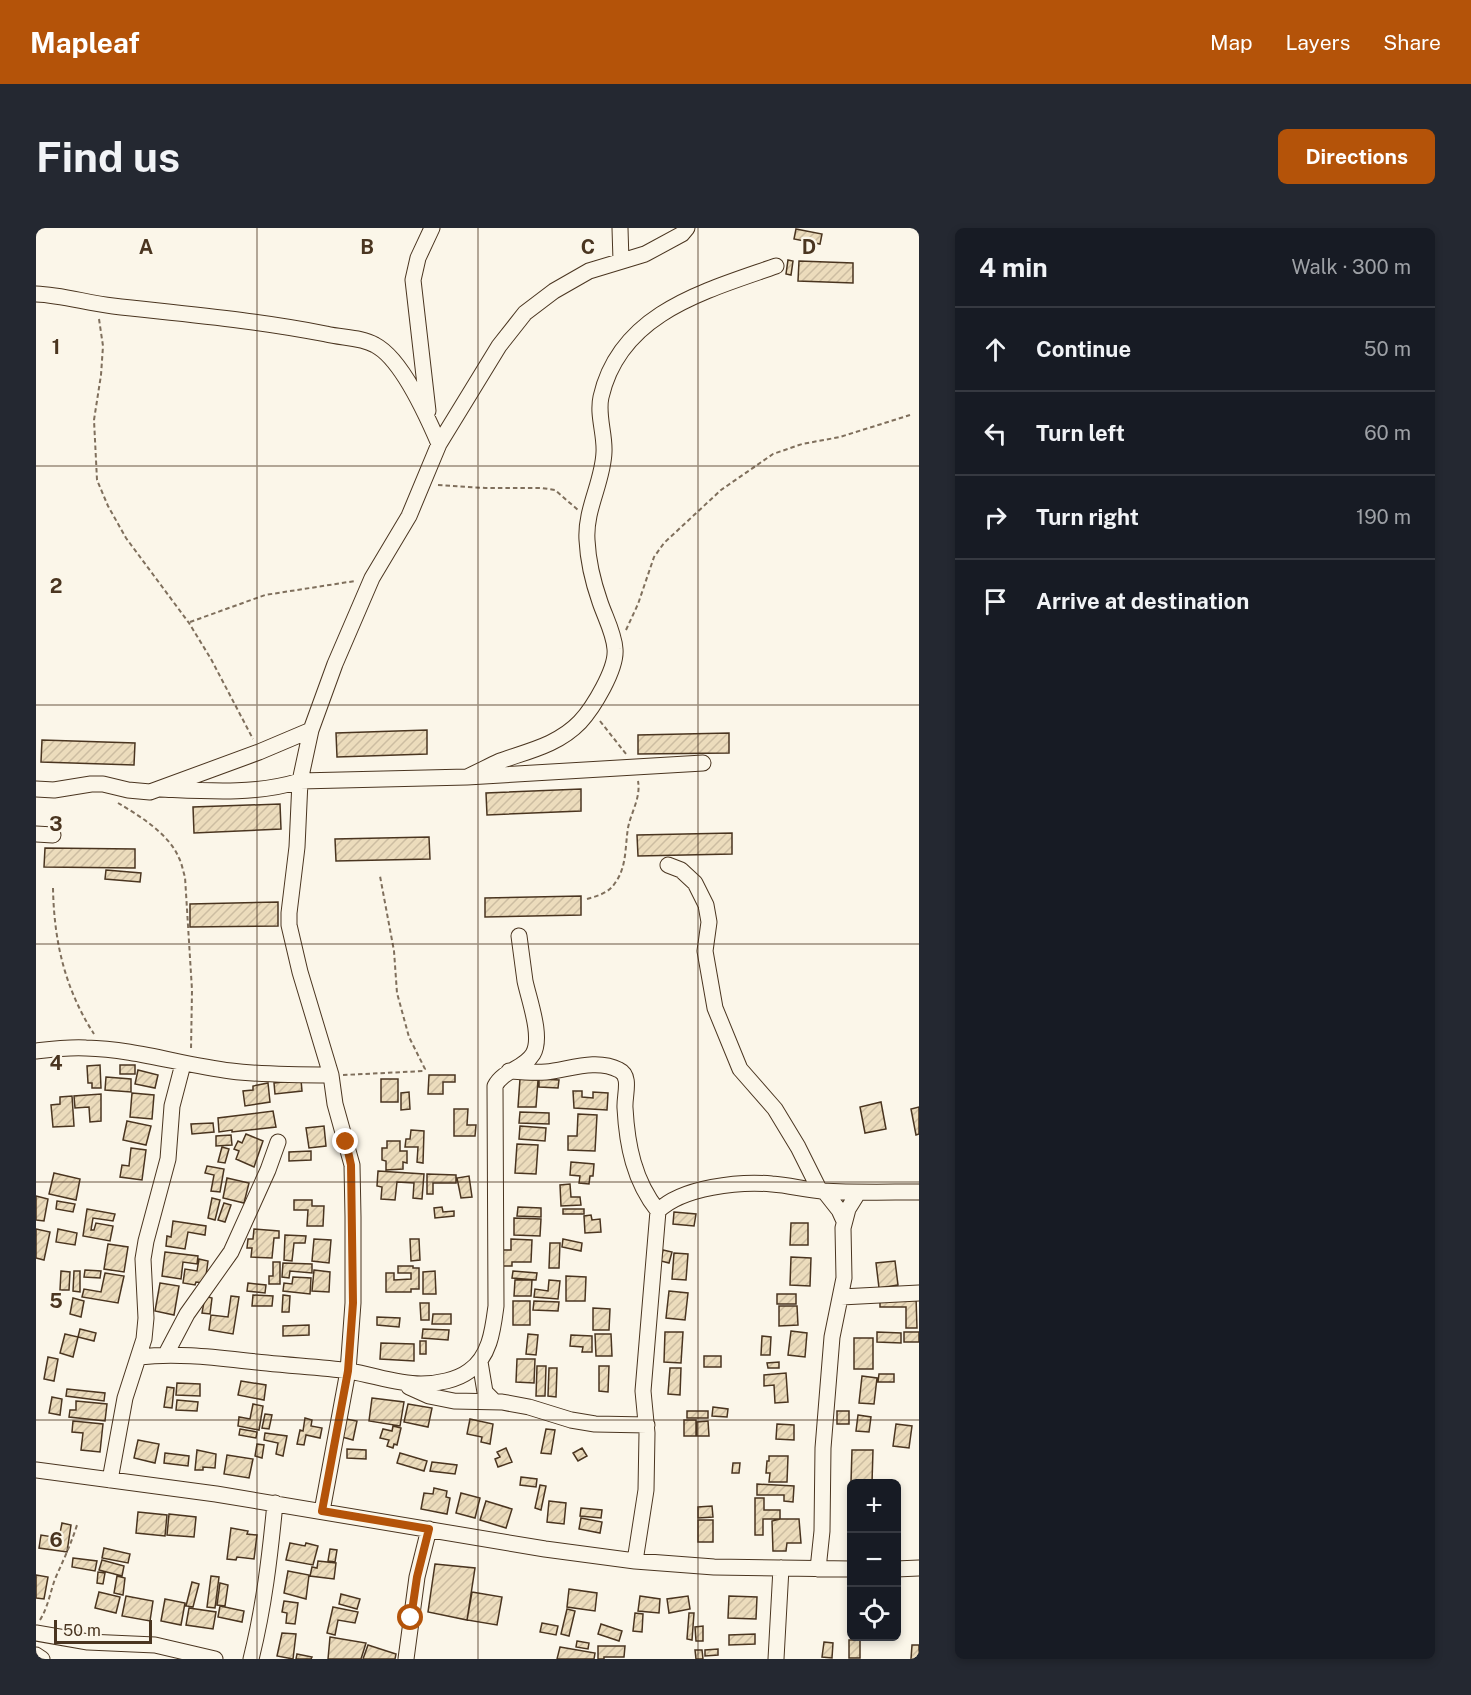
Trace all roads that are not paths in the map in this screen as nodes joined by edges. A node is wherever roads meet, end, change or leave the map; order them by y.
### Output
1 (432, 228) edge
2 (620, 228) edge
3 (687, 228) edge
4 (621, 261) junction
5 (776, 266) dead end
6 (36, 284) edge
7 (36, 294) edge
8 (53, 295) junction
9 (429, 420) junction
10 (439, 444) junction
11 (311, 730) junction
12 (704, 763) dead end
13 (467, 777) junction
14 (300, 781) junction
15 (36, 789) edge
16 (160, 789) junction
17 (36, 834) edge
18 (53, 835) dead end
19 (668, 865) dead end
20 (519, 936) dead end
21 (36, 1051) edge
22 (187, 1064) junction
23 (509, 1071) junction
24 (331, 1075) junction
25 (278, 1142) dead end
26 (822, 1191) junction
27 (858, 1192) junction
28 (919, 1192) edge
29 (658, 1210) junction
30 (844, 1221) junction
31 (919, 1293) edge
32 (841, 1297) junction
33 (166, 1354) junction
34 (139, 1357) junction
35 (480, 1362) junction
36 (348, 1371) junction
37 (400, 1383) junction
38 (494, 1401) junction
39 (647, 1425) junction
40 (36, 1470) edge
41 (110, 1480) junction
42 (275, 1503) junction
43 (322, 1511) junction
44 (429, 1529) junction
45 (634, 1561) junction
46 (781, 1568) junction
47 (919, 1568) edge
48 (818, 1569) junction
49 (847, 1569) edge
50 (901, 1569) edge
51 (37, 1628) edge
52 (36, 1655) edge
53 (42, 1659) edge
54 (214, 1659) edge
55 (251, 1659) edge
56 (406, 1659) edge
57 (776, 1659) edge

1 - 9 street
2 - 4 street
3 - 4 street
4 - 10 street
5 - 13 street
6 - 8 street
7 - 8 street
8 - 9 street
9 - 10 street
10 - 11 street
11 - 14 street
11 - 16 street
12 - 13 street
13 - 14 street
14 - 16 street
14 - 24 street
15 - 16 street
17 - 18 street
19 - 26 street
20 - 23 street
21 - 22 street
22 - 24 street
22 - 34 street
23 - 29 street
23 - 35 street
24 - 36 street
25 - 33 street
26 - 27 street
26 - 29 street
26 - 30 street
27 - 28 street
27 - 30 street
29 - 39 street
30 - 32 street
31 - 32 street
32 - 48 street
33 - 34 street
33 - 36 street
34 - 41 street
35 - 37 street
35 - 38 street
36 - 37 street
36 - 43 street
37 - 38 street
38 - 39 street
39 - 45 street
40 - 41 street
41 - 42 street
42 - 43 street
42 - 55 street
43 - 44 street
44 - 45 street
44 - 56 street
45 - 46 street
46 - 48 street
46 - 57 street
47 - 50 street
48 - 49 street
51 - 54 street
52 - 53 street

